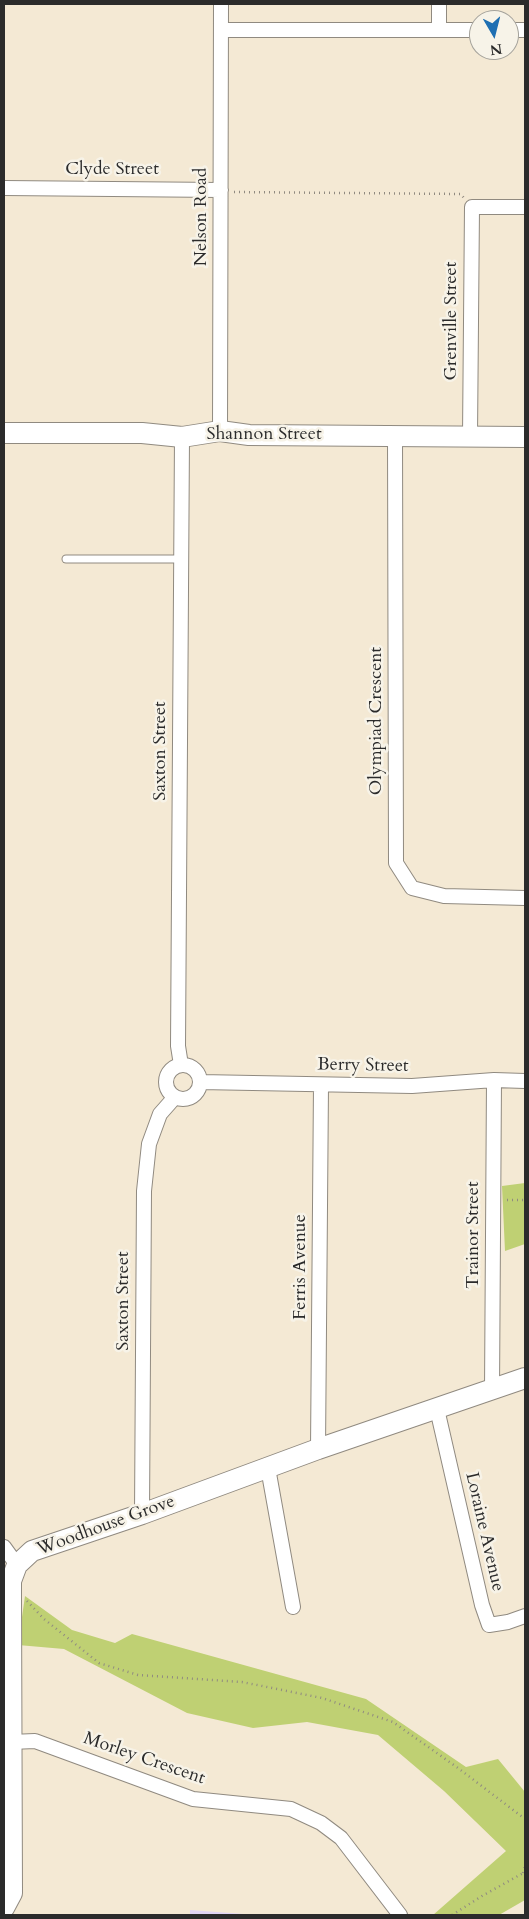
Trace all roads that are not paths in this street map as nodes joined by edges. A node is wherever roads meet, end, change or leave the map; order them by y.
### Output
1 (221, 4) edge
2 (439, 4) edge
3 (439, 29) junction
4 (221, 30) junction
5 (469, 30) edge
6 (4, 188) edge
7 (220, 190) junction
8 (525, 207) edge
9 (220, 431) junction
10 (4, 433) edge
11 (396, 436) junction
12 (470, 436) junction
13 (182, 437) junction
14 (525, 437) edge
15 (66, 559) dead end
16 (181, 559) junction
17 (525, 898) edge
18 (181, 1066) junction
19 (494, 1080) junction
20 (525, 1080) edge
21 (200, 1082) junction
22 (321, 1084) junction
23 (175, 1097) junction
24 (525, 1378) edge
25 (492, 1390) junction
26 (437, 1409) junction
27 (318, 1449) junction
28 (268, 1468) junction
29 (142, 1514) junction
30 (4, 1547) edge
31 (17, 1565) junction
32 (293, 1606) dead end
33 (525, 1616) edge
34 (8, 1692) edge
35 (11, 1742) junction
36 (4, 1908) edge
37 (400, 1915) edge

1 - 4 street, Nelson Road
2 - 3 street
3 - 4 street
3 - 5 street
4 - 7 street, Nelson Road
6 - 7 street, Clyde Street
7 - 9 street, Nelson Road
8 - 12 street, Grenville Street
9 - 11 street, Shannon Street
9 - 13 street, Shannon Street
10 - 13 street, Shannon Street
11 - 12 street, Shannon Street
11 - 17 street, Olympiad Crescent
12 - 14 street, Shannon Street
13 - 16 street, Saxton Street
15 - 16 lane
16 - 18 street, Saxton Street
18 - 21 street
18 - 23 street
19 - 20 street, Berry Street
19 - 22 street, Berry Street
19 - 25 street, Trainor Street
21 - 22 street, Berry Street
21 - 23 street
22 - 27 street, Ferris Avenue
23 - 29 street, Saxton Street
24 - 25 street, Woodhouse Grove
25 - 26 street, Woodhouse Grove
26 - 27 street, Woodhouse Grove
26 - 33 street, Loraine Avenue
27 - 28 street, Woodhouse Grove
28 - 29 street, Woodhouse Grove
28 - 32 street
29 - 31 street, Woodhouse Grove
30 - 31 street
31 - 34 street, Woodhouse Grove
34 - 35 street, Woodhouse Grove
35 - 36 street, Woodhouse Grove
35 - 37 street, Morley Crescent

